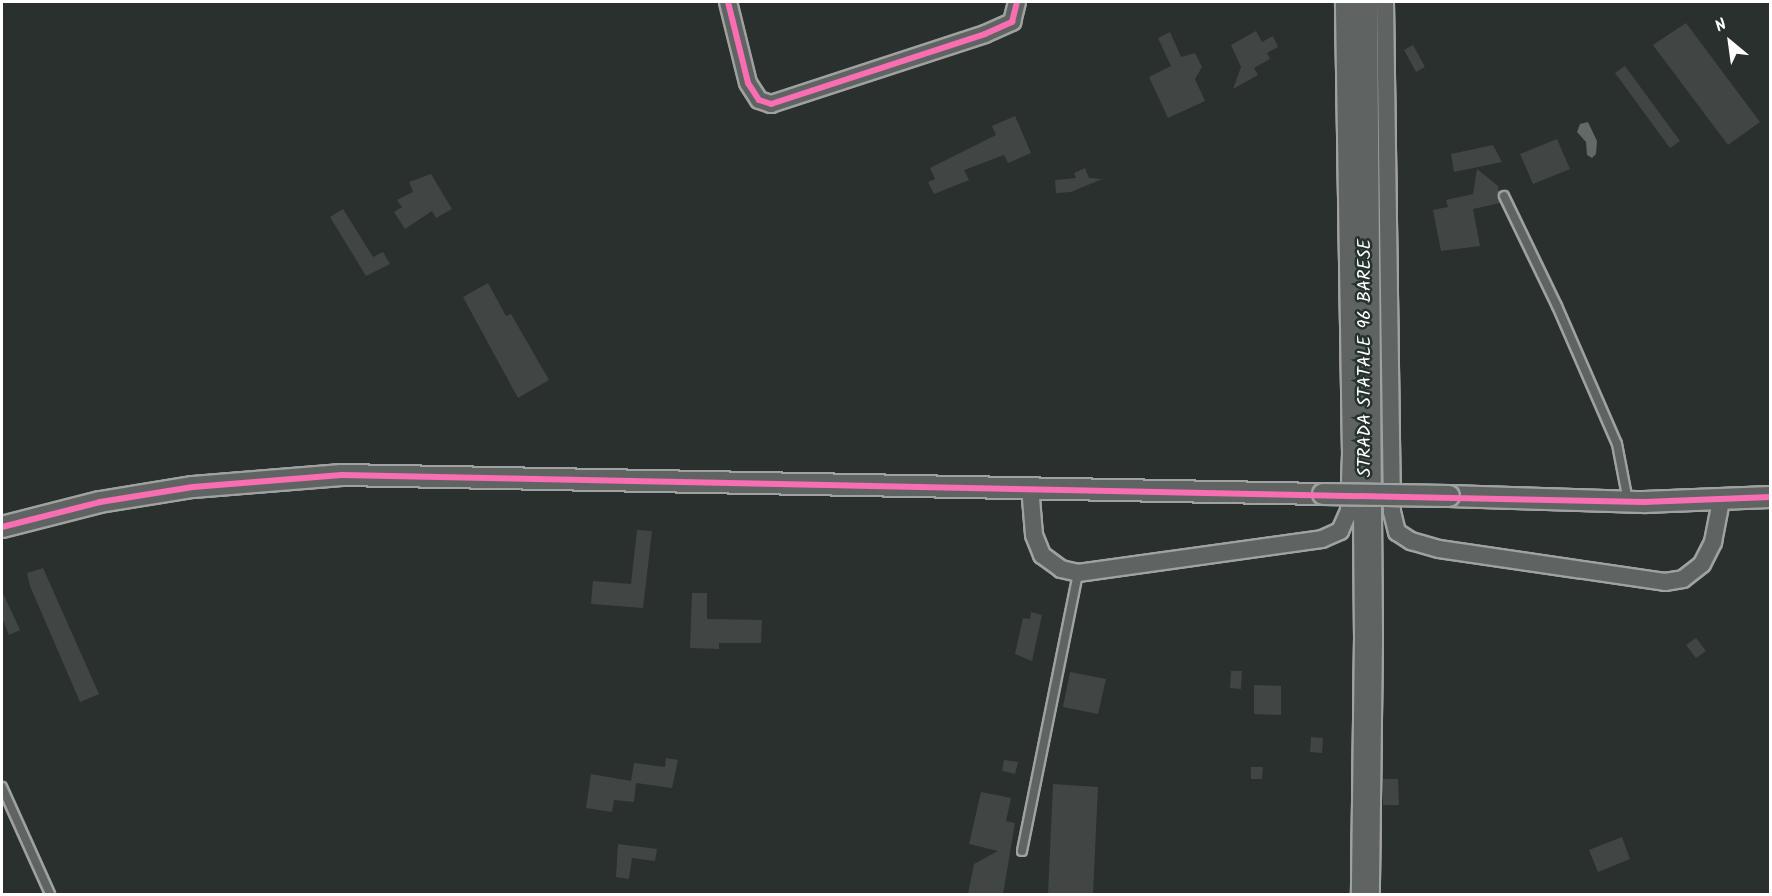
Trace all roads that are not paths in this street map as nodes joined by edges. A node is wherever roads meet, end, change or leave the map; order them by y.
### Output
1 (728, 2) edge
2 (1017, 2) edge
3 (1344, 2) edge
4 (1363, 2) edge
5 (1385, 2) edge
6 (1504, 196) dead end
7 (1030, 486) junction
8 (1770, 497) edge
9 (1628, 501) junction
10 (1721, 501) junction
11 (2, 527) edge
12 (1078, 573) junction
13 (2, 787) edge
14 (1022, 851) dead end
15 (50, 894) edge
16 (1365, 894) edge

1 - 2 street
3 - 12 street
4 - 16 highway, STRADA STATALE 96 BARESE
5 - 10 street
6 - 9 lane
7 - 9 street, bridge
7 - 11 street
7 - 12 street
8 - 10 street
9 - 10 street
12 - 14 lane
13 - 15 lane

